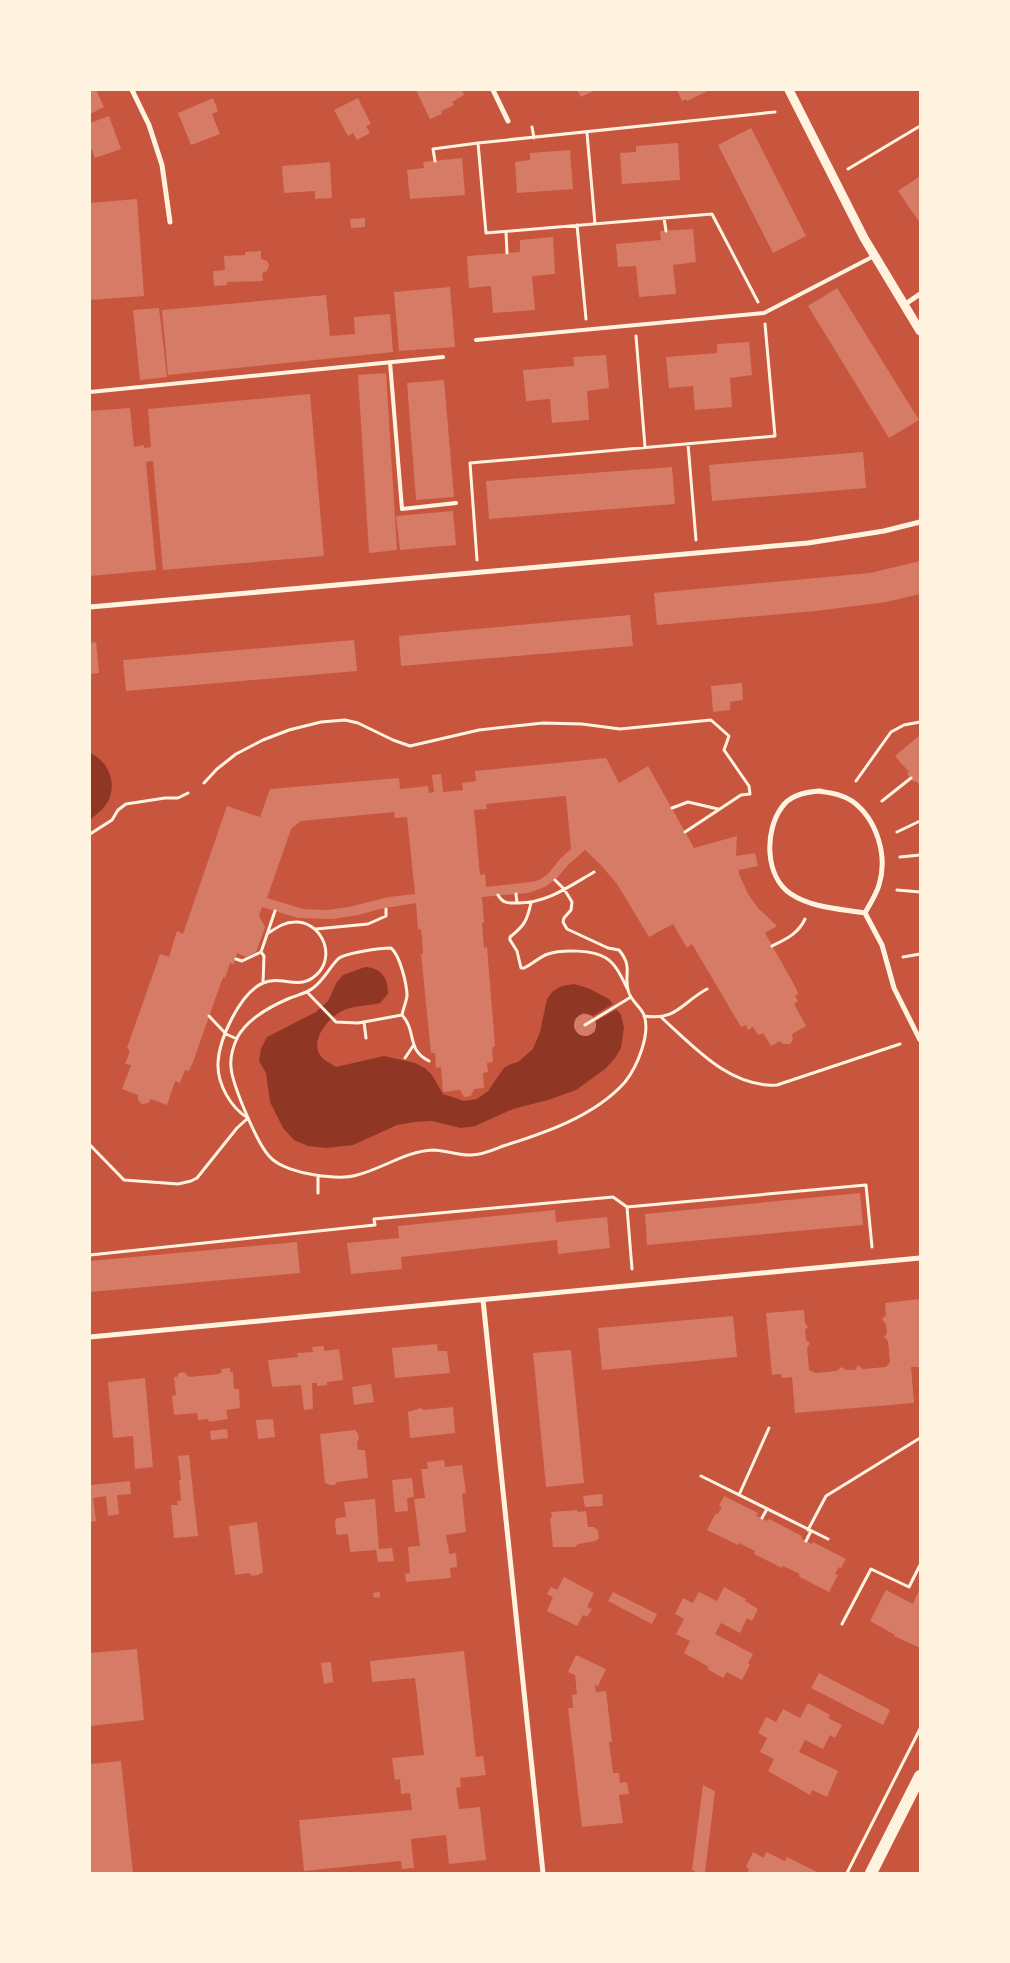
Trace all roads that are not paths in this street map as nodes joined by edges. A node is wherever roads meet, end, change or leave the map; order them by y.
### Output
1 (132, 90) edge
2 (493, 90) edge
3 (789, 90) edge
4 (508, 121) dead end
5 (170, 222) dead end
6 (874, 256) junction
7 (920, 294) edge
8 (904, 305) junction
9 (920, 331) edge
10 (476, 340) dead end
11 (443, 357) dead end
12 (390, 362) junction
13 (90, 392) edge
14 (456, 503) dead end
15 (920, 522) edge
16 (90, 607) edge
17 (865, 913) junction
18 (920, 1040) edge
19 (920, 1258) edge
20 (483, 1300) junction
21 (90, 1337) edge
22 (920, 1776) edge
23 (543, 1873) edge
24 (870, 1873) edge

1 - 5 street
2 - 4 street
3 - 6 street
6 - 8 street
6 - 10 lane
7 - 8 street
8 - 9 street
11 - 12 lane
12 - 13 lane
12 - 14 lane
15 - 16 street
17 - 17 street
17 - 18 street
19 - 20 street
20 - 21 street
20 - 23 street
22 - 24 main road

